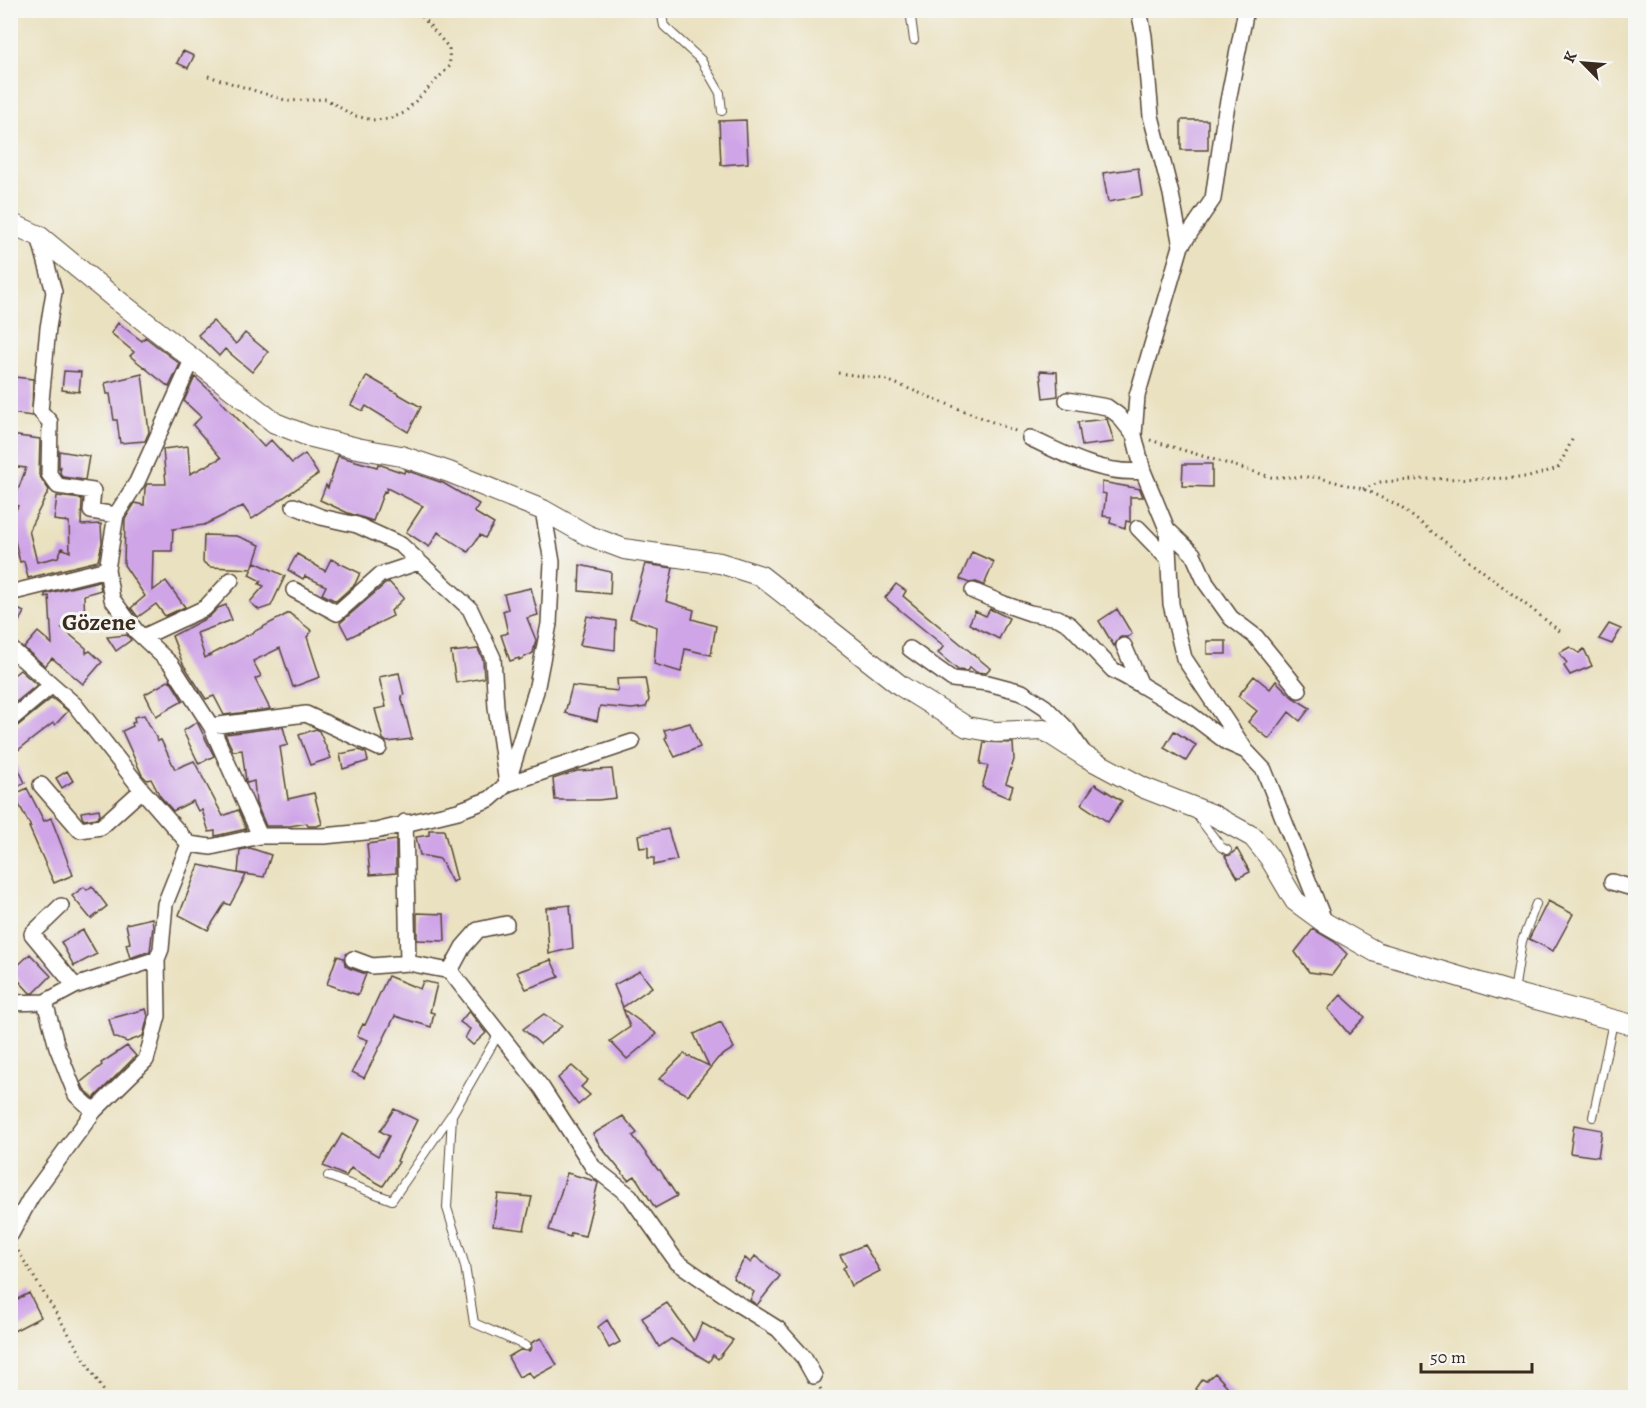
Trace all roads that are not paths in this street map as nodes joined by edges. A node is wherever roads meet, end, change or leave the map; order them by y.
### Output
1 (661, 10) edge
2 (910, 10) edge
3 (1139, 10) edge
4 (1246, 10) edge
5 (914, 40) dead end
6 (722, 111) dead end
7 (10, 223) edge
8 (39, 236) junction
9 (1181, 246) junction
10 (193, 358) junction
11 (1067, 400) dead end
12 (1134, 435) junction
13 (1030, 438) road end
14 (1143, 471) junction
15 (294, 506) dead end
16 (543, 510) junction
17 (116, 514) junction
18 (1137, 528) dead end
19 (1167, 530) junction
20 (1168, 559) junction
21 (419, 562) junction
22 (107, 569) junction
23 (231, 580) dead end
24 (294, 590) dead end
25 (973, 591) dead end
26 (10, 593) edge
27 (143, 638) junction
28 (1124, 646) dead end
29 (10, 648) edge
30 (910, 649) dead end
31 (52, 685) junction
32 (1141, 685) junction
33 (1299, 690) dead end
34 (10, 720) edge
35 (211, 726) junction
36 (632, 742) dead end
37 (379, 748) dead end
38 (1246, 751) junction
39 (1086, 757) junction
40 (507, 784) junction
41 (41, 785) dead end
42 (142, 790) junction
43 (1190, 806) junction
44 (405, 822) junction
45 (260, 836) junction
46 (189, 844) junction
47 (1227, 850) dead end
48 (1612, 882) dead end
49 (1635, 889) edge
50 (1536, 904) dead end
51 (62, 906) dead end
52 (1324, 923) junction
53 (506, 924) dead end
54 (158, 959) junction
55 (353, 959) dead end
56 (408, 963) junction
57 (450, 971) junction
58 (75, 986) junction
59 (1514, 993) junction
60 (45, 1002) junction
61 (10, 1003) edge
62 (1613, 1020) junction
63 (1635, 1026) edge
64 (499, 1033) junction
65 (459, 1103) junction
66 (94, 1111) junction
67 (1593, 1117) dead end
68 (328, 1176) dead end
69 (10, 1234) edge
70 (526, 1346) dead end
71 (814, 1376) dead end

1 - 6 lane
2 - 5 lane
3 - 9 street
4 - 9 street
7 - 8 main road
8 - 10 main road
8 - 17 street
9 - 12 street
10 - 16 main road
10 - 17 street
11 - 12 street
12 - 14 street
13 - 14 street
14 - 19 street
15 - 21 street
16 - 39 main road
16 - 40 street
17 - 22 street
18 - 20 street
19 - 20 street
19 - 33 street
20 - 38 street
21 - 24 street
21 - 40 street
22 - 26 street
22 - 27 street
23 - 27 street
25 - 32 street
27 - 35 street
28 - 32 street
29 - 31 street
30 - 39 street
31 - 34 street
31 - 42 street
32 - 38 street
35 - 37 street
35 - 45 street
36 - 40 street
38 - 52 street
39 - 43 main road
40 - 44 street
41 - 42 street
42 - 46 street
43 - 47 lane
43 - 52 main road
44 - 45 street
44 - 56 street
45 - 46 street
46 - 54 street
48 - 49 street
50 - 59 lane
51 - 58 street
52 - 59 main road
53 - 57 street
54 - 58 street
54 - 66 street
55 - 56 street
56 - 57 street
57 - 64 street
58 - 60 street
59 - 62 main road
60 - 61 street
60 - 66 street
62 - 63 main road
62 - 67 lane
64 - 65 lane
64 - 71 street
65 - 68 lane
65 - 70 lane
66 - 69 street

